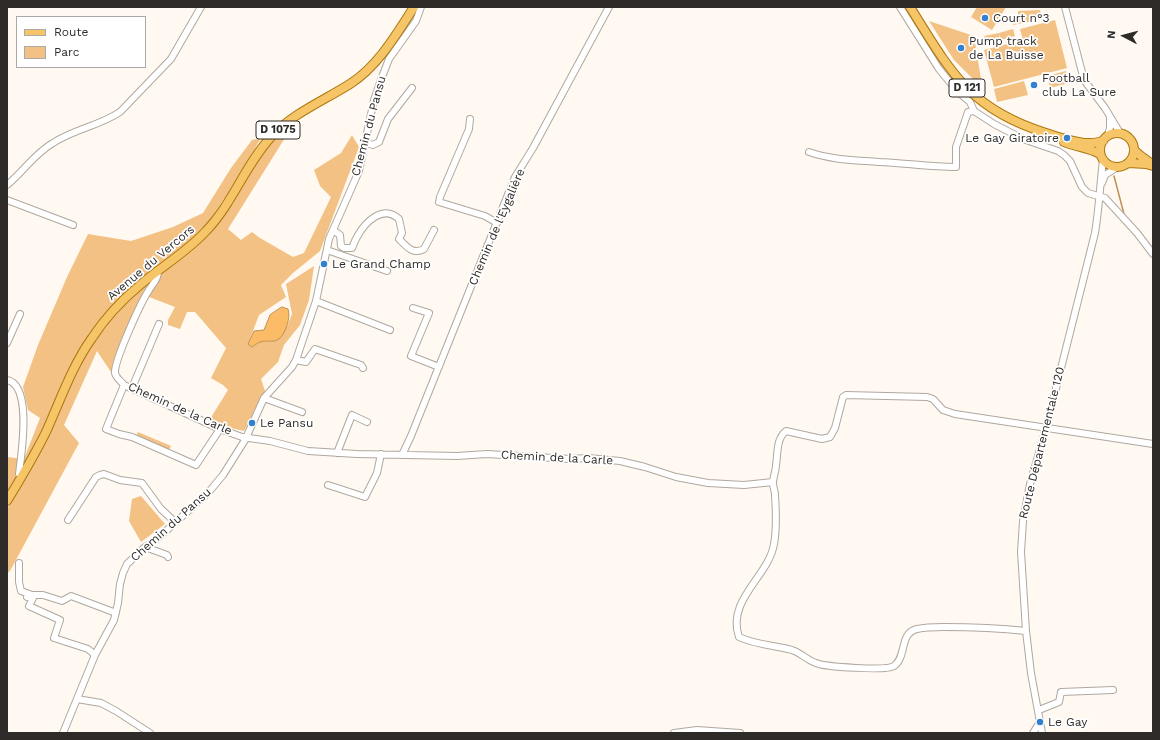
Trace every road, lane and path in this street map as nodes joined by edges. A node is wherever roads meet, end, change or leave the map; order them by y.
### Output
1 (201, 7) edge
2 (414, 7) edge
3 (422, 7) edge
4 (609, 7) edge
5 (900, 7) edge
6 (910, 7) edge
7 (1065, 7) edge
8 (412, 88) dead end
9 (974, 111) junction
10 (1110, 116) junction
11 (470, 119) dead end
12 (1120, 133) junction
13 (1053, 135) junction
14 (1105, 138) junction
15 (366, 143) junction
16 (1134, 150) junction
17 (809, 152) dead end
18 (1102, 157) junction
19 (1129, 163) junction
20 (1153, 165) edge
21 (1116, 168) junction
22 (7, 184) edge
23 (1100, 188) junction
24 (1100, 196) junction
25 (7, 200) edge
26 (497, 222) junction
27 (74, 225) dead end
28 (333, 230) junction
29 (434, 230) dead end
30 (327, 250) junction
31 (1153, 254) edge
32 (158, 271) junction
33 (387, 271) dead end
34 (316, 300) junction
35 (413, 308) dead end
36 (20, 314) dead end
37 (159, 324) dead end
38 (390, 330) dead end
39 (7, 343) edge
40 (296, 360) junction
41 (438, 367) junction
42 (363, 368) dead end
43 (7, 380) edge
44 (124, 385) junction
45 (132, 388) junction
46 (264, 398) junction
47 (302, 412) dead end
48 (367, 422) dead end
49 (1046, 428) junction
50 (220, 429) junction
51 (246, 438) junction
52 (1153, 444) edge
53 (337, 453) junction
54 (381, 454) junction
55 (402, 455) junction
56 (21, 477) junction
57 (773, 482) junction
58 (328, 485) dead end
59 (7, 501) edge
60 (68, 520) dead end
61 (176, 522) junction
62 (145, 547) junction
63 (168, 557) dead end
64 (19, 563) dead end
65 (22, 595) dead end
66 (116, 613) junction
67 (1026, 631) junction
68 (95, 655) junction
69 (1113, 690) dead end
70 (77, 699) junction
71 (1039, 710) junction
72 (1040, 724) junction
73 (62, 733) edge
74 (150, 733) edge
75 (674, 733) edge
76 (740, 733) edge
77 (1033, 733) edge
78 (1042, 733) edge

1 - 22 street
2 - 32 main road, Avenue du Vercors / D 1075
3 - 15 street, Chemin du Pansu
4 - 26 street, Chemin de l'Eygalière
5 - 9 street
6 - 13 main road, D 121
7 - 10 street
8 - 15 street
9 - 17 street
9 - 24 street
10 - 12 street
10 - 14 street
11 - 26 street
12 - 14 main road
12 - 16 main road
13 - 14 main road, D 121
13 - 18 main road, D 121
14 - 18 main road
15 - 28 street, Chemin du Pansu
16 - 19 main road
16 - 20 main road
18 - 21 main road
18 - 23 street, Route Départementale 120
19 - 20 main road
19 - 21 main road
21 - 23 street
23 - 24 street, Route Départementale 120
24 - 31 street
24 - 49 street, Route Départementale 120
25 - 27 street
26 - 41 street, Chemin de l'Eygalière
28 - 29 street
28 - 30 street, Chemin du Pansu
30 - 33 street
30 - 34 street, Chemin du Pansu
32 - 44 street, Chemin de la Carle
32 - 56 main road, Avenue du Vercors / D 1075
34 - 38 street
34 - 40 street, Chemin du Pansu
35 - 41 street
36 - 39 street
37 - 45 street
40 - 42 street
40 - 46 street, Chemin du Pansu
41 - 55 street, Chemin de l'Eygalière
43 - 56 street
44 - 45 street, Chemin de la Carle
44 - 50 street
45 - 50 street, Chemin de la Carle
46 - 47 street
46 - 51 street, Chemin du Pansu
48 - 53 street
49 - 52 street
49 - 57 street
49 - 67 street, Route Départementale 120
50 - 51 street, Chemin de la Carle
51 - 53 street, Chemin de la Carle
51 - 61 street, Chemin du Pansu
53 - 54 street, Chemin de la Carle
54 - 55 street, Chemin de la Carle
54 - 58 street
55 - 57 street, Chemin de la Carle
56 - 59 main road, Avenue du Vercors / D 1075
57 - 67 street
60 - 61 street
61 - 62 street, Chemin du Pansu
62 - 63 street
62 - 66 street, Chemin du Pansu
64 - 66 street
65 - 68 street
66 - 68 street, Chemin du Pansu
67 - 71 street, Route Départementale 120
68 - 70 street, Chemin du Pansu
69 - 71 street
70 - 73 street, Chemin du Pansu
70 - 74 street
71 - 72 street, Route Départementale 120
72 - 77 street
72 - 78 street, Route Départementale 120
75 - 76 street

